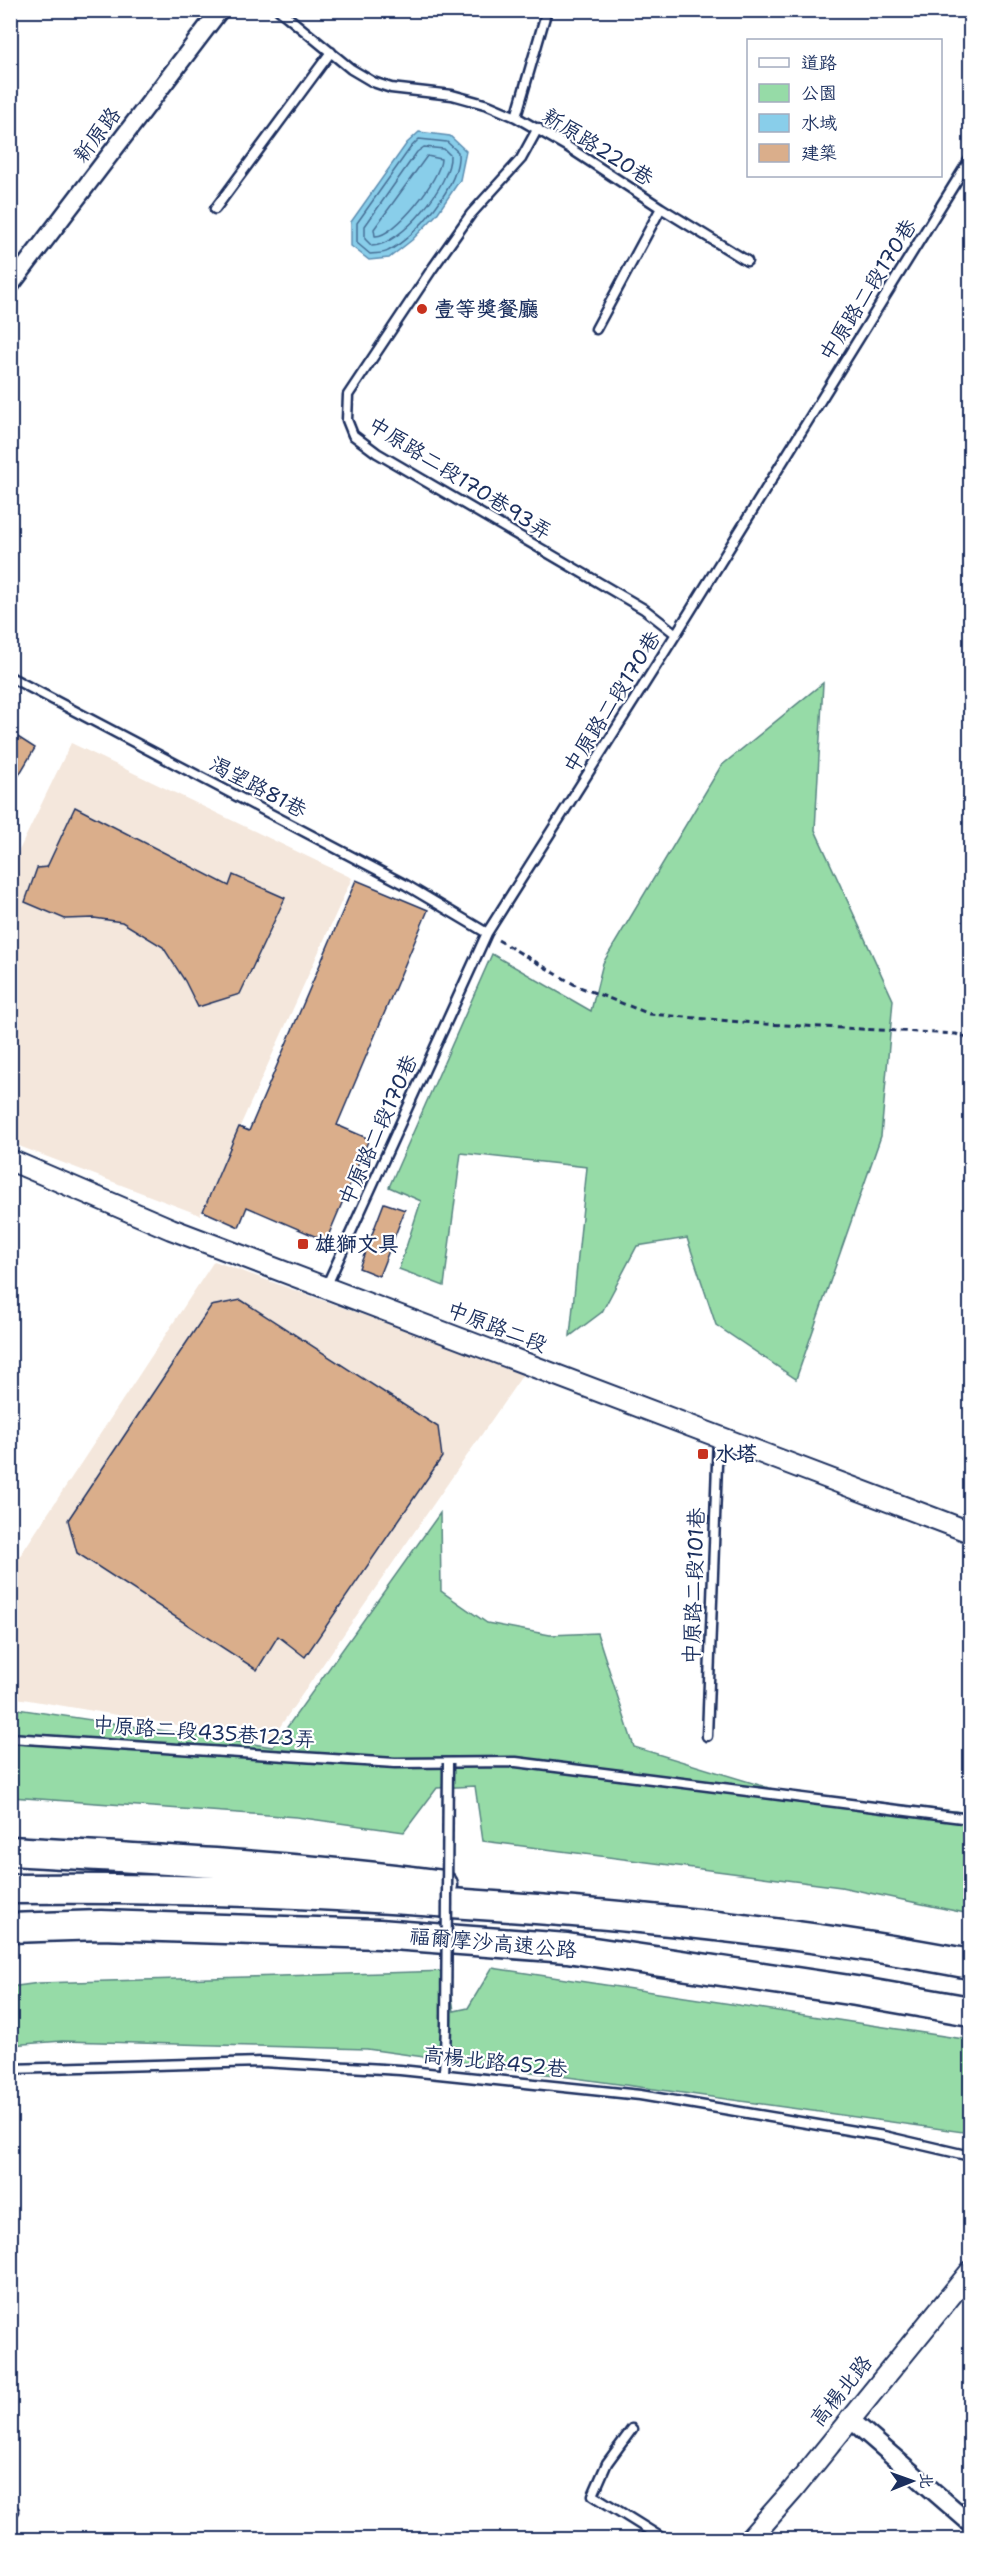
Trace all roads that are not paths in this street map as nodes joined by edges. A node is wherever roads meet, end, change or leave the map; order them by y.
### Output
1 (220, 10) edge
2 (279, 10) edge
3 (547, 10) edge
4 (331, 52) junction
5 (516, 117) junction
6 (538, 128) junction
7 (970, 159) edge
8 (661, 208) junction
9 (215, 209) dead end
10 (747, 261) dead end
11 (10, 286) edge
12 (596, 329) dead end
13 (676, 634) junction
14 (10, 677) edge
15 (486, 933) junction
16 (10, 1160) edge
17 (326, 1288) junction
18 (718, 1437) junction
19 (970, 1532) edge
20 (706, 1736) dead end
21 (10, 1738) edge
22 (448, 1763) junction
23 (970, 1819) edge
24 (10, 1851) edge
25 (10, 1889) edge
26 (700, 1924) junction
27 (10, 1928) edge
28 (970, 1964) edge
29 (970, 2011) edge
30 (10, 2069) edge
31 (444, 2074) junction
32 (970, 2156) edge
33 (970, 2272) edge
34 (849, 2418) junction
35 (633, 2429) dead end
36 (970, 2523) edge
37 (665, 2540) edge
38 (748, 2540) edge

1 - 11 street, 新原路
2 - 4 lane, 新原路220巷
3 - 5 lane, 新原路220巷
4 - 5 lane, 新原路220巷
4 - 9 lane
5 - 6 lane, 新原路220巷
6 - 8 lane, 新原路220巷
6 - 13 lane, 中原路二段170巷93弄
7 - 13 lane, 中原路二段170巷
8 - 10 lane, 新原路220巷
8 - 12 lane, 新原路220巷
13 - 15 lane, 中原路二段170巷
14 - 15 lane, 渴望路81巷
15 - 17 lane, 中原路二段170巷
16 - 17 street, 中原路二段
17 - 18 street, 中原路二段
18 - 19 street, 中原路二段
18 - 20 lane, 中原路二段101巷
21 - 22 lane, 中原路二段435巷123弄
22 - 23 lane, 中原路二段435巷123弄
22 - 31 lane, bridge
24 - 26 highway
25 - 26 highway, 福爾摩沙高速公路
26 - 28 highway, 福爾摩沙高速公路
27 - 29 highway, 福爾摩沙高速公路
30 - 31 lane, 高楊北路452巷
31 - 32 lane, 高楊北路452巷
33 - 34 street, 高楊北路
34 - 36 street
34 - 38 street, 高楊北路
35 - 37 lane

